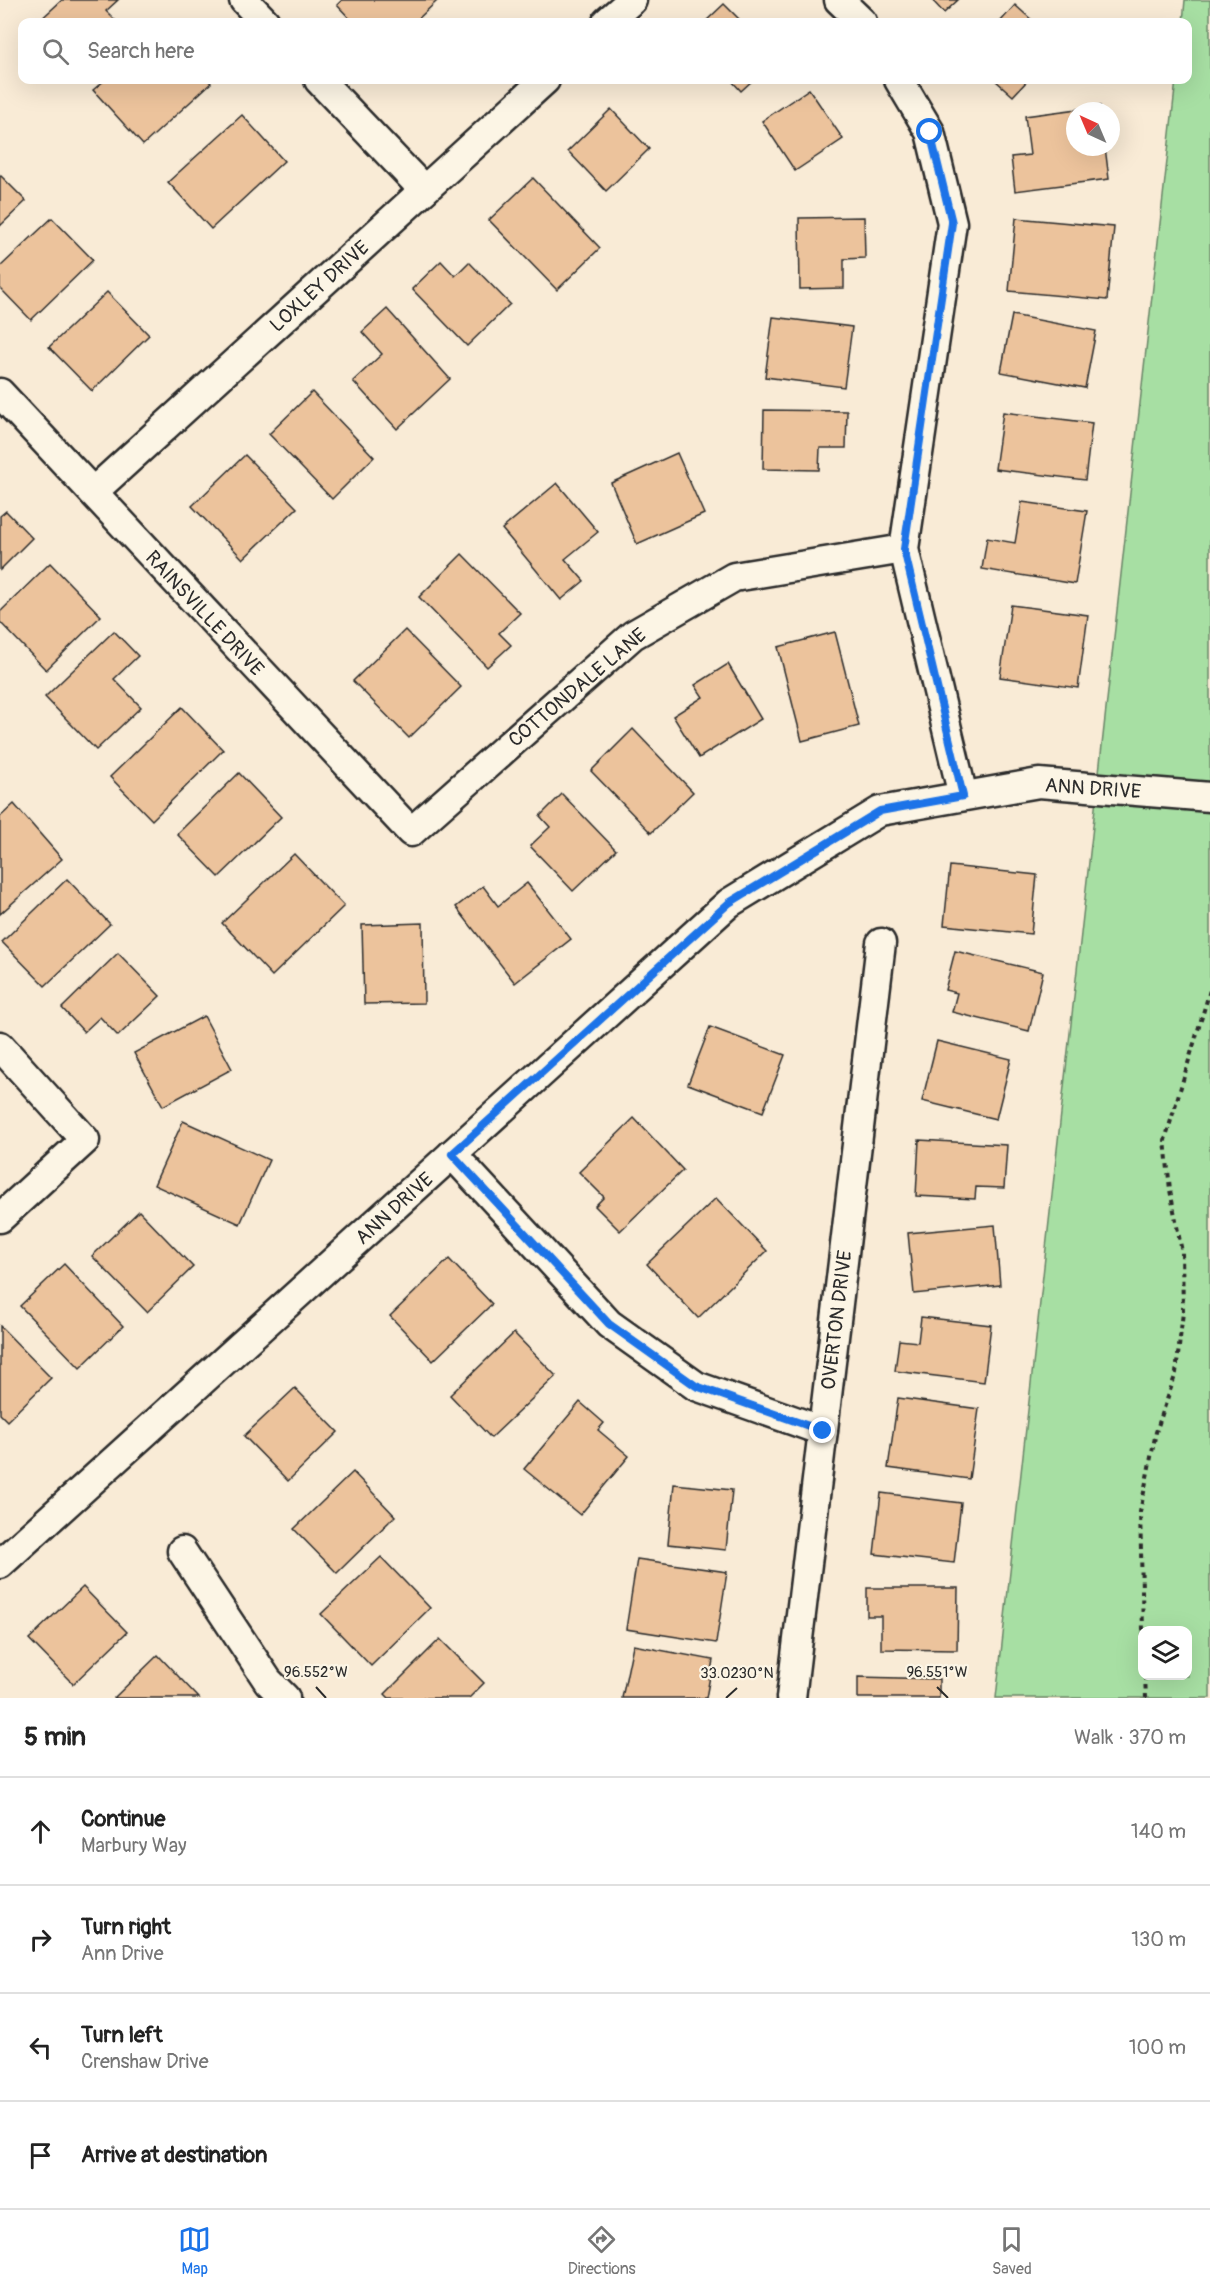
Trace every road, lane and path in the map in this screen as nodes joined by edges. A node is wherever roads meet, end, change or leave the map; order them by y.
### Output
1 (244, 0) edge
2 (632, 0) edge
3 (839, 0) edge
4 (261, 18) edge
5 (612, 18) edge
6 (858, 18) edge
7 (323, 84) edge
8 (541, 84) edge
9 (901, 84) edge
10 (424, 190) junction
11 (0, 393) edge
12 (93, 492) junction
13 (904, 549) junction
14 (963, 796) junction
15 (1210, 797) edge
16 (411, 832) joint
17 (881, 943) dead end
18 (1210, 990) edge
19 (0, 1046) edge
20 (452, 1154) junction
21 (0, 1218) edge
22 (823, 1431) junction
23 (182, 1551) dead end
24 (0, 1564) edge
25 (1143, 1626) edge
26 (1145, 1680) edge
27 (285, 1698) edge
28 (791, 1698) edge
29 (1146, 1698) edge

1 - 4 street
2 - 5 street
3 - 6 street
7 - 10 street
8 - 10 street, LOXLEY DRIVE
9 - 13 street
10 - 12 street, LOXLEY DRIVE
11 - 12 street, RAINSVILLE DRIVE
12 - 16 street, RAINSVILLE DRIVE
13 - 14 street
13 - 16 street, COTTONDALE LANE
14 - 15 street, ANN DRIVE
14 - 20 street, ANN DRIVE
17 - 22 street, OVERTON DRIVE
18 - 25 path
19 - 21 street
20 - 22 street
20 - 24 street, ANN DRIVE
22 - 28 street, OVERTON DRIVE
23 - 27 street
26 - 29 path

